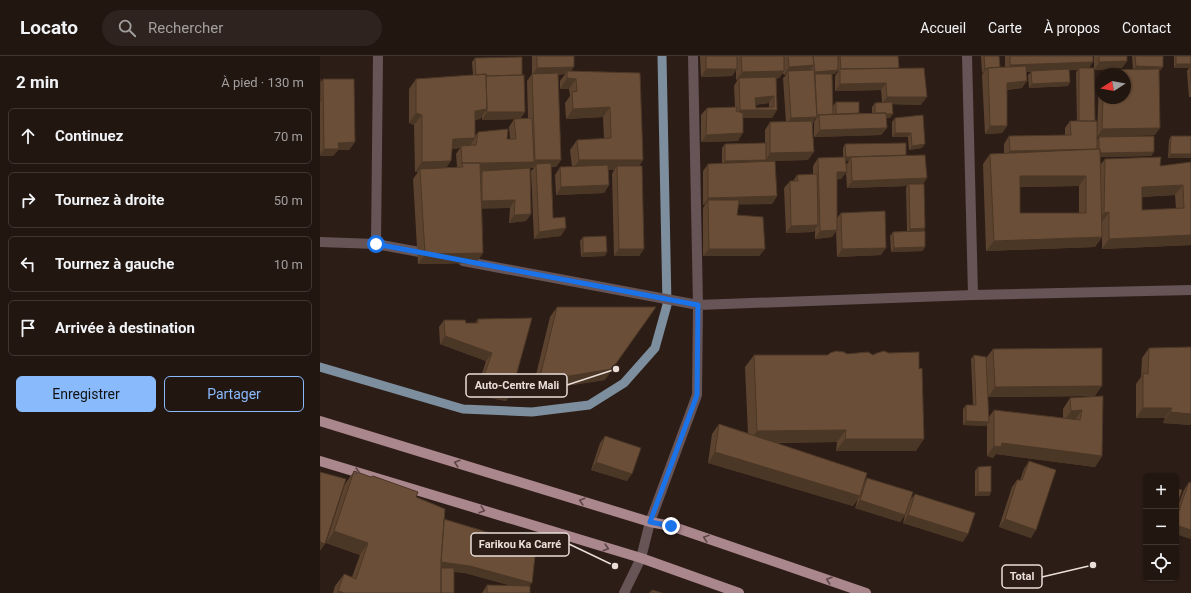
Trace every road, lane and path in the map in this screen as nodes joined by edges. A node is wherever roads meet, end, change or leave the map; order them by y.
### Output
1 (378, 56) edge
2 (693, 56) edge
3 (967, 56) edge
4 (320, 242) edge
5 (376, 244) junction
6 (439, 256) edge
7 (455, 259) edge
8 (1191, 290) edge
9 (973, 295) junction
10 (698, 305) junction
11 (320, 422) edge
12 (320, 461) edge
13 (650, 522) junction
14 (641, 558) junction
15 (624, 593) edge
16 (739, 593) edge
17 (866, 593) edge

1 - 5 street
2 - 10 street
3 - 9 street
4 - 5 street
5 - 6 street
7 - 10 street
8 - 9 street
9 - 10 street
10 - 13 street
13 -> 11 main road
12 -> 14 main road
13 - 14 street
17 -> 13 main road
14 - 15 street
14 - 16 main road

